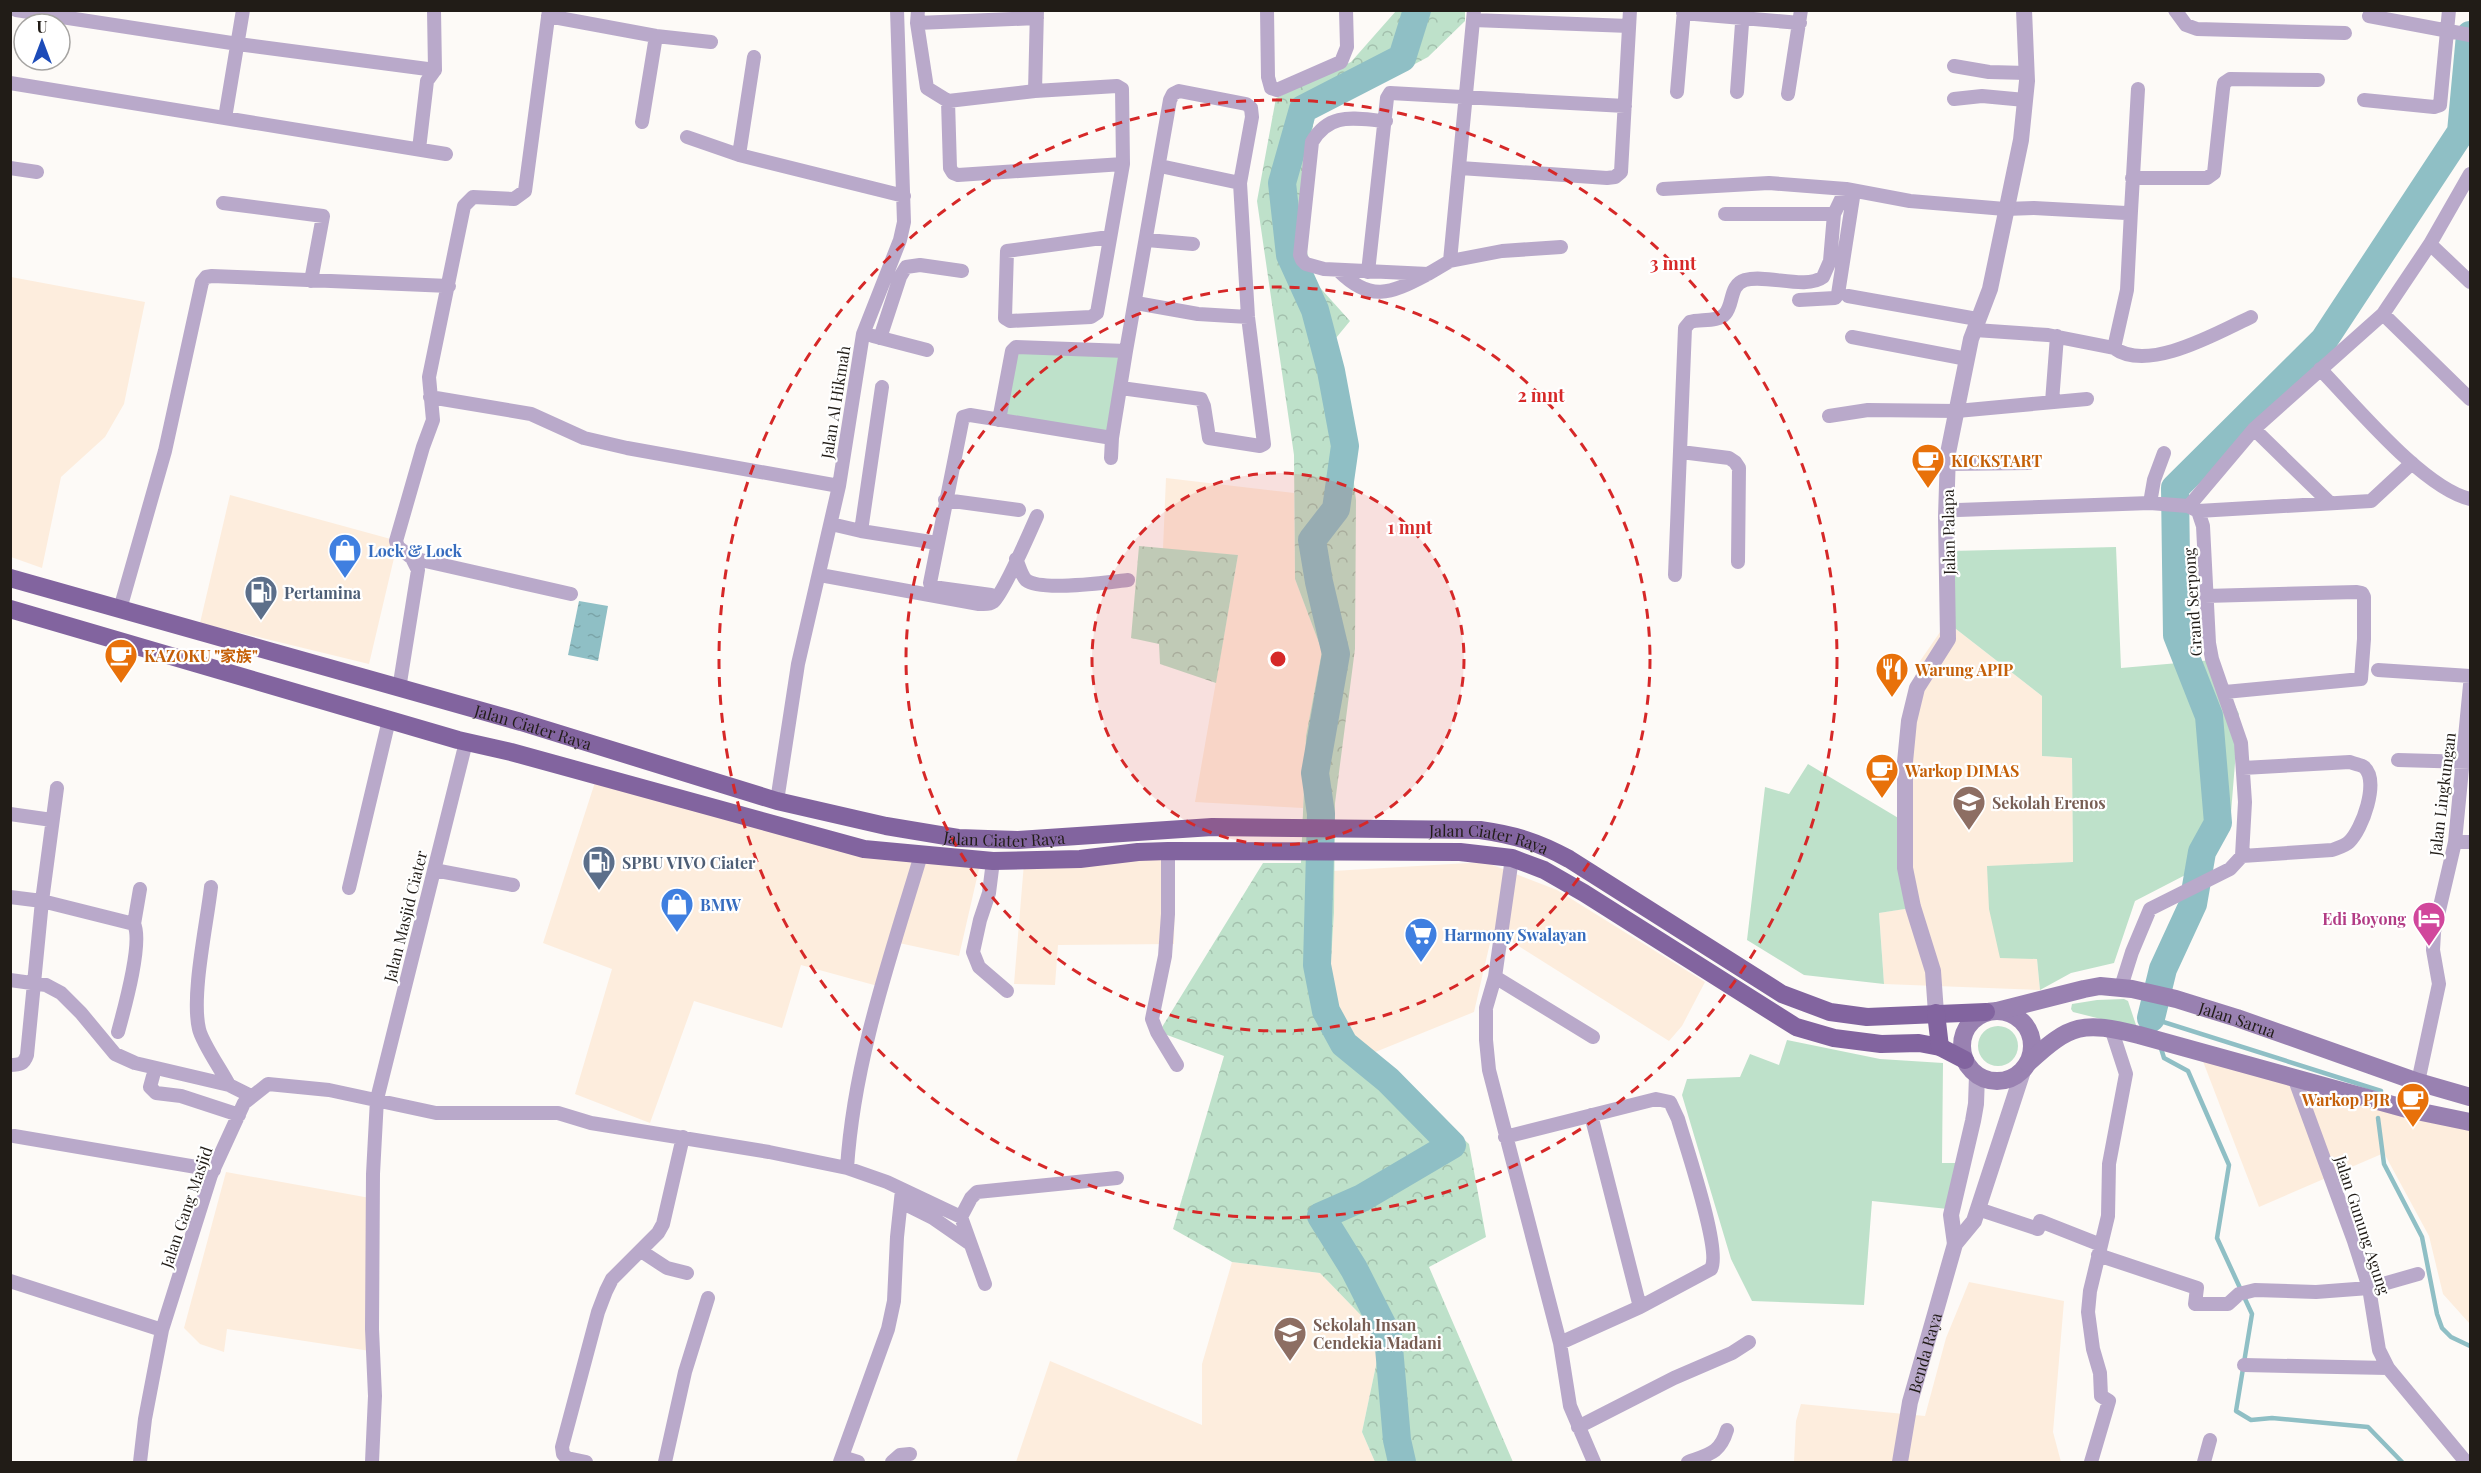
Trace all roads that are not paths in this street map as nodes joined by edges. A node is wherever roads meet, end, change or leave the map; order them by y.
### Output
1 (16, 10) edge
2 (243, 10) edge
3 (434, 10) edge
4 (897, 10) edge
5 (1268, 10) edge
6 (1346, 10) edge
7 (1630, 10) edge
8 (2024, 10) edge
9 (2175, 10) edge
10 (2449, 10) edge
11 (1683, 12) edge
12 (549, 13) edge
13 (1037, 14) edge
14 (1743, 14) edge
15 (1473, 15) edge
16 (2368, 16) dead end
17 (917, 17) edge
18 (1801, 17) edge
19 (1629, 26) junction
20 (2448, 30) junction
21 (2345, 33) dead end
22 (2467, 34) edge
23 (656, 36) junction
24 (711, 42) dead end
25 (237, 44) junction
26 (754, 57) dead end
27 (1954, 66) dead end
28 (435, 70) junction
29 (2027, 73) junction
30 (2318, 80) dead end
31 (10, 83) edge
32 (2138, 89) dead end
33 (1035, 91) junction
34 (1677, 92) dead end
35 (1737, 92) dead end
36 (1788, 94) dead end
37 (1466, 97) junction
38 (1954, 99) dead end
39 (2025, 100) junction
40 (2364, 100) dead end
41 (948, 101) junction
42 (1625, 106) junction
43 (225, 118) junction
44 (1386, 121) junction
45 (642, 122) dead end
46 (687, 137) dead end
47 (419, 149) junction
48 (446, 154) dead end
49 (739, 155) junction
50 (1123, 164) junction
51 (1160, 166) junction
52 (10, 168) edge
53 (1460, 168) junction
54 (37, 172) dead end
55 (2470, 174) edge
56 (2132, 178) junction
57 (1239, 183) junction
58 (1663, 189) dead end
59 (1850, 190) junction
60 (904, 196) junction
61 (223, 202) dead end
62 (2005, 210) junction
63 (2131, 211) junction
64 (1725, 214) dead end
65 (1833, 214) junction
66 (1109, 237) junction
67 (1147, 240) junction
68 (1193, 244) dead end
69 (2430, 244) junction
70 (1562, 247) dead end
71 (1450, 261) junction
72 (962, 271) dead end
73 (1340, 271) junction
74 (1368, 272) junction
75 (1428, 274) junction
76 (311, 280) junction
77 (2470, 282) edge
78 (449, 286) junction
79 (1848, 296) dead end
80 (1799, 300) dead end
81 (1136, 303) junction
82 (2383, 314) junction
83 (1248, 317) junction
84 (2251, 317) dead end
85 (1976, 325) junction
86 (863, 334) junction
87 (2057, 336) junction
88 (1852, 337) dead end
89 (880, 338) junction
90 (2114, 348) junction
91 (927, 350) dead end
92 (1126, 351) junction
93 (1967, 358) junction
94 (2320, 369) junction
95 (882, 387) dead end
96 (1121, 388) junction
97 (430, 397) junction
98 (2088, 399) dead end
99 (2470, 399) edge
100 (2052, 402) junction
101 (1957, 411) junction
102 (1829, 417) dead end
103 (999, 420) junction
104 (2254, 429) junction
105 (1112, 438) junction
106 (1681, 452) junction
107 (2164, 453) dead end
108 (1111, 458) dead end
109 (2029, 463) dead end
110 (2412, 463) junction
111 (1947, 464) junction
112 (839, 486) junction
113 (2470, 499) edge
114 (945, 500) junction
115 (2153, 504) junction
116 (2330, 504) junction
117 (2192, 508) junction
118 (1019, 510) dead end
119 (1958, 510) dead end
120 (1037, 516) dead end
121 (831, 524) junction
122 (861, 531) junction
123 (937, 543) junction
124 (412, 558) junction
125 (1016, 559) junction
126 (1738, 562) dead end
127 (1675, 574) dead end
128 (820, 575) junction
129 (10, 578) edge
130 (1128, 580) dead end
131 (571, 594) dead end
132 (991, 595) dead end
133 (2205, 596) junction
134 (10, 609) edge
135 (120, 609) junction
136 (214, 636) junction
137 (205, 667) junction
138 (2378, 670) dead end
139 (2470, 676) edge
140 (2470, 685) edge
141 (399, 689) junction
142 (2224, 692) junction
143 (390, 720) junction
144 (521, 722) junction
145 (466, 742) junction
146 (511, 752) junction
147 (2398, 760) dead end
148 (2466, 762) edge
149 (2242, 768) junction
150 (57, 788) dead end
151 (777, 801) junction
152 (10, 814) edge
153 (52, 820) junction
154 (2455, 842) junction
155 (2470, 842) edge
156 (1168, 851) junction
157 (921, 855) junction
158 (2242, 856) junction
159 (1512, 858) junction
160 (993, 861) junction
161 (434, 870) junction
162 (513, 885) dead end
163 (211, 886) dead end
164 (349, 888) dead end
165 (140, 889) dead end
166 (10, 897) edge
167 (42, 901) junction
168 (134, 924) junction
169 (1494, 977) junction
170 (10, 980) edge
171 (33, 984) junction
172 (2127, 988) junction
173 (1007, 991) dead end
174 (1992, 1012) junction
175 (1936, 1013) junction
176 (2111, 1028) junction
177 (118, 1032) dead end
178 (1593, 1037) dead end
179 (1940, 1047) junction
180 (1965, 1060) junction
181 (10, 1065) edge
182 (1177, 1065) dead end
183 (2026, 1067) junction
184 (1977, 1075) junction
185 (153, 1076) dead end
186 (2295, 1080) junction
187 (2418, 1082) junction
188 (229, 1085) junction
189 (251, 1096) junction
190 (2470, 1097) edge
191 (377, 1099) junction
192 (239, 1115) junction
193 (1591, 1115) junction
194 (2470, 1122) edge
195 (14, 1136) dead end
196 (683, 1137) junction
197 (1505, 1137) junction
198 (847, 1168) junction
199 (214, 1170) junction
200 (1117, 1178) dead end
201 (901, 1196) junction
202 (1978, 1209) junction
203 (961, 1217) junction
204 (969, 1243) junction
205 (1955, 1244) junction
206 (2100, 1250) junction
207 (641, 1251) junction
208 (687, 1273) dead end
209 (2418, 1274) dead end
210 (10, 1281) edge
211 (984, 1284) dead end
212 (2368, 1288) junction
213 (708, 1298) dead end
214 (1640, 1307) junction
215 (162, 1330) junction
216 (1749, 1342) dead end
217 (1560, 1343) junction
218 (2244, 1365) dead end
219 (2388, 1368) junction
220 (1578, 1427) junction
221 (1727, 1430) dead end
222 (2210, 1440) dead end
223 (910, 1455) dead end
224 (841, 1460) edge
225 (140, 1462) edge
226 (372, 1462) edge
227 (586, 1462) edge
228 (665, 1462) edge
229 (858, 1462) edge
230 (892, 1462) edge
231 (1594, 1462) edge
232 (1688, 1462) edge
233 (1900, 1462) edge
234 (2091, 1462) edge
235 (2204, 1462) edge
236 (2466, 1462) edge

1 - 25 street
2 - 25 street
3 - 28 street
4 - 60 street, Jalan Al Hikmah
5 - 6 street
7 - 19 street
8 - 29 street, Jalan Palapa
9 - 21 street
10 - 20 street
11 - 14 street
11 - 34 street
12 - 23 street
12 - 78 street
13 - 17 street
13 - 33 street
14 - 18 street
14 - 35 street
15 - 19 street
15 - 37 street
16 - 20 street
17 - 41 street
18 - 36 street
19 - 42 street
20 - 22 street
20 - 40 street
23 - 24 street
23 - 45 street
25 - 28 street
25 - 43 street
26 - 49 street
27 - 29 street
28 - 47 street
29 - 39 street, Jalan Palapa
30 - 56 street
31 - 43 street
32 - 56 street
33 - 41 street
33 - 50 street
37 - 42 street
37 - 44 street
37 - 53 street
38 - 39 street
39 - 62 street, Jalan Palapa
41 - 50 street
42 - 53 street
43 - 47 street
44 - 73 street
44 - 74 street
46 - 49 street
47 - 48 street
49 - 60 street
50 - 66 street
51 - 57 street
51 - 57 street
51 - 67 street
52 - 54 street
53 - 71 street
55 - 69 street
56 - 63 street
57 - 83 street
58 - 59 street
59 - 62 street
59 - 65 street
59 - 80 street
60 - 86 street, Jalan Al Hikmah
61 - 76 street
62 - 63 street
62 - 85 street, Jalan Palapa
63 - 90 street
64 - 65 street
65 - 106 street
66 - 66 street
67 - 68 street
67 - 81 street
69 - 77 street
69 - 82 street
70 - 71 street
71 - 75 street
72 - 89 street
73 - 74 street
73 - 75 street
74 - 75 street
76 - 78 street
76 - 135 street
78 - 97 street
79 - 85 street
81 - 83 street
81 - 92 street
82 - 94 street
82 - 99 street
83 - 96 street
84 - 90 street
85 - 87 street
85 - 93 street, Jalan Palapa
86 - 89 street
86 - 112 street, Jalan Al Hikmah
87 - 90 street
87 - 100 street
88 - 93 street
89 - 91 street
92 - 96 street
92 - 103 street
93 - 101 street, Jalan Palapa
94 - 104 street
94 - 110 street
95 - 122 street
96 - 105 street
97 - 112 street
97 - 124 street
98 - 100 street
100 - 101 street
101 - 102 street
101 - 111 street, Jalan Palapa
103 - 105 street
103 - 114 street
104 - 116 street
104 - 117 street
105 - 108 street
106 - 126 street
106 - 127 street
107 - 115 street
109 - 111 street
110 - 113 street
110 - 116 street
111 - 175 street, Jalan Palapa
112 - 121 street, Jalan Al Hikmah
114 - 118 street
114 - 123 street
115 - 117 street
115 - 119 street
116 - 117 street
117 - 133 street, Grand Serpong
120 - 125 street
121 - 122 street
121 - 128 street, Jalan Al Hikmah
122 - 123 street
123 - 132 street
124 - 131 street
124 - 141 street
125 - 128 street
125 - 130 street
128 - 151 street, Jalan Al Hikmah
129 - 135 main road, Jalan Ciater Raya
133 - 142 street, Grand Serpong
133 - 142 street
134 - 137 main road, Jalan Ciater Raya
135 - 136 main road, Jalan Ciater Raya
136 - 137 main road
136 - 141 main road, Jalan Ciater Raya
137 - 143 main road, Jalan Ciater Raya
138 - 139 street
140 - 148 street, Jalan Lingkungan
141 - 144 main road, Jalan Ciater Raya
142 - 149 street, Grand Serpong
143 - 145 main road, Jalan Ciater Raya
143 - 164 street
144 - 146 main road
144 - 151 main road, Jalan Ciater Raya
145 - 146 main road, Jalan Ciater Raya
145 - 161 street, Jalan Masjid Ciater
146 - 157 main road, Jalan Ciater Raya
147 - 148 street
148 - 154 street, Jalan Lingkungan
149 - 158 street, Grand Serpong
149 - 158 street
150 - 153 street
151 - 175 main road, Jalan Ciater Raya
152 - 153 street
153 - 167 street
154 - 155 street
154 - 187 street, Jalan Lingkungan
156 - 159 main road, Jalan Ciater Raya
156 - 160 main road, Jalan Ciater Raya
156 - 182 street
157 - 160 main road, Jalan Ciater Raya
157 - 198 street
158 - 172 street
159 - 169 street
159 - 179 main road, Jalan Ciater Raya
160 - 173 street
161 - 162 street
161 - 191 street, Jalan Masjid Ciater
163 - 188 street
165 - 168 street
166 - 167 street
167 - 168 street
167 - 171 street
168 - 177 street
169 - 178 street
169 - 197 street
170 - 171 street
171 - 181 street
171 - 188 street
172 - 174 main road, Jalan Sarua
172 - 187 main road, Jalan Sarua
174 - 175 main road, Jalan Ciater Raya
174 - 180 main road
174 - 183 main road
175 - 179 main road
176 - 183 main road
176 - 186 main road
176 - 206 street
179 - 180 main road, Jalan Ciater Raya
180 - 184 main road
183 - 184 main road
183 - 202 street, Benda Raya
184 - 205 street, Benda Raya
185 - 192 street
186 - 194 main road
186 - 212 street, Jalan Gunung Agung
187 - 190 main road, Jalan Sarua
188 - 189 street
189 - 191 street
189 - 192 street, Jalan Gang Masjid
191 - 196 street
191 - 226 street, Jalan Masjid Ciater
192 - 199 street, Jalan Gang Masjid
193 - 197 street
193 - 214 street
193 - 214 street
195 - 199 street
196 - 198 street
196 - 207 street
197 - 217 street
198 - 201 street
199 - 215 street, Jalan Gang Masjid
200 - 203 street
201 - 203 street
201 - 204 street
201 - 224 street
202 - 205 street, Benda Raya
202 - 206 street
203 - 204 street
204 - 211 street
205 - 233 street, Benda Raya
206 - 212 street
206 - 234 street
207 - 208 street
207 - 227 street
209 - 212 street
210 - 215 street
212 - 219 street, Jalan Gunung Agung
213 - 228 street
214 - 217 street
215 - 225 street, Jalan Gang Masjid
216 - 220 street
217 - 220 street
218 - 219 street
219 - 236 street, Jalan Gunung Agung
220 - 231 street
221 - 232 street
222 - 235 street
223 - 230 street
224 - 229 street

